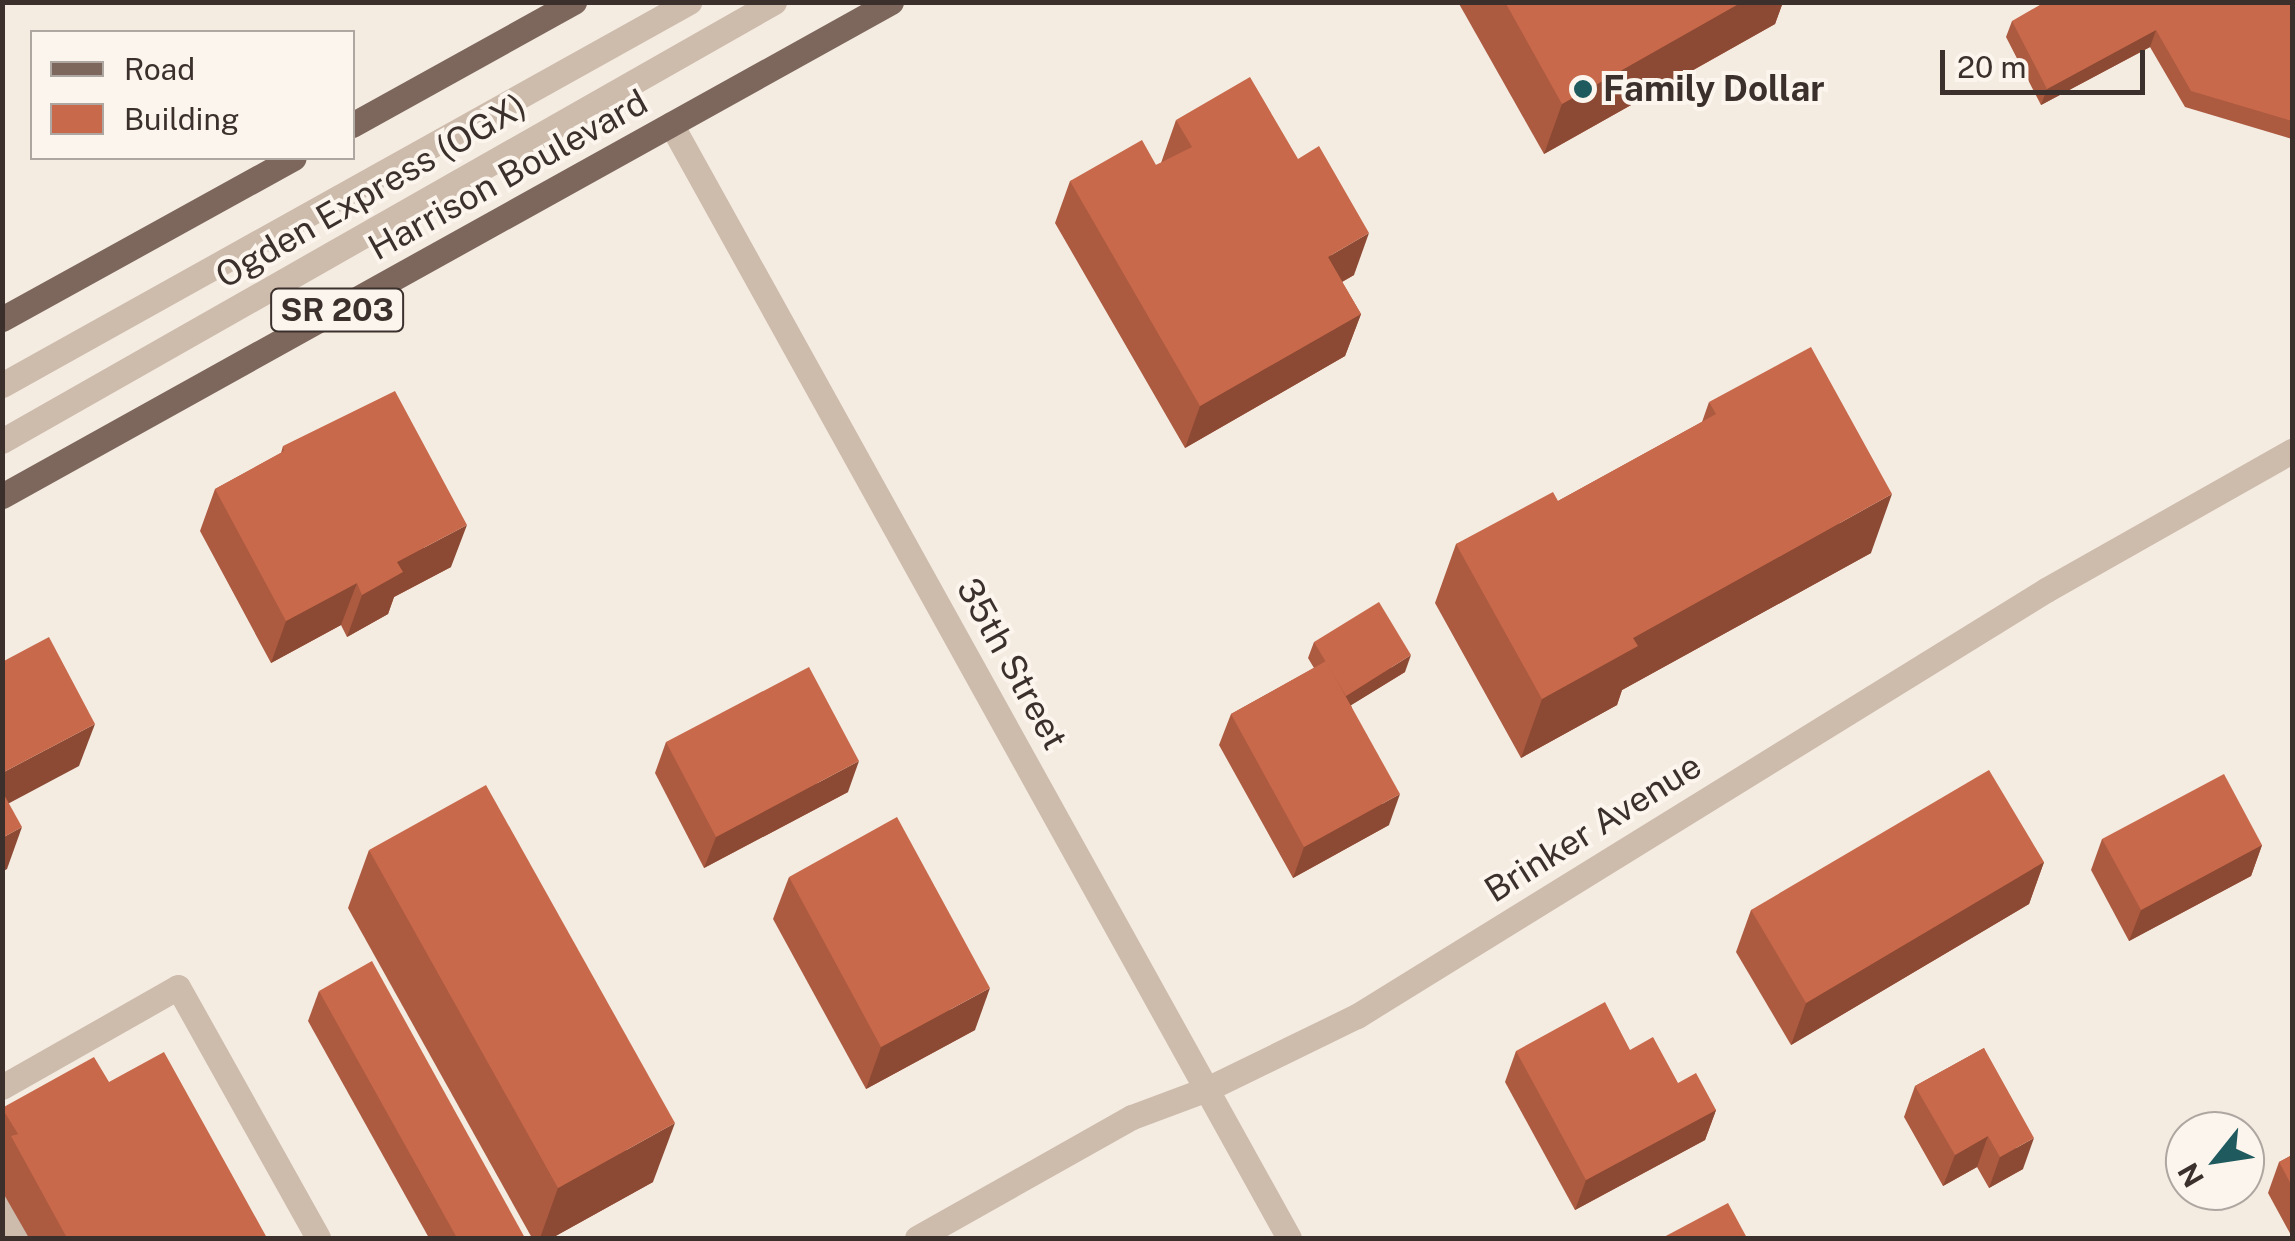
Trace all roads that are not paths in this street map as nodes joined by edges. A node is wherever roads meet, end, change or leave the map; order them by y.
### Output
1 (574, 2) edge
2 (689, 2) edge
3 (774, 2) edge
4 (891, 2) edge
5 (355, 123) edge
6 (671, 124) junction
7 (290, 160) edge
8 (2, 319) edge
9 (2, 385) edge
10 (2, 441) edge
11 (2292, 452) edge
12 (2, 496) edge
13 (2, 1087) edge
14 (1207, 1089) junction
15 (2, 1208) edge
16 (20, 1238) edge
17 (318, 1238) edge
18 (917, 1238) edge
19 (1289, 1238) edge

1 - 5 main road
2 - 9 street, Ogden Express (OGX)
3 - 10 street, Ogden Express (OGX)
4 - 6 main road, Harrison Boulevard / SR 203
6 - 12 main road, Harrison Boulevard / SR 203
6 - 14 street, 35th Street
7 - 8 main road
11 - 14 street, Brinker Avenue
13 - 17 street
14 - 18 street, Brinker Avenue
14 - 19 street, 35th Street
15 - 16 street

